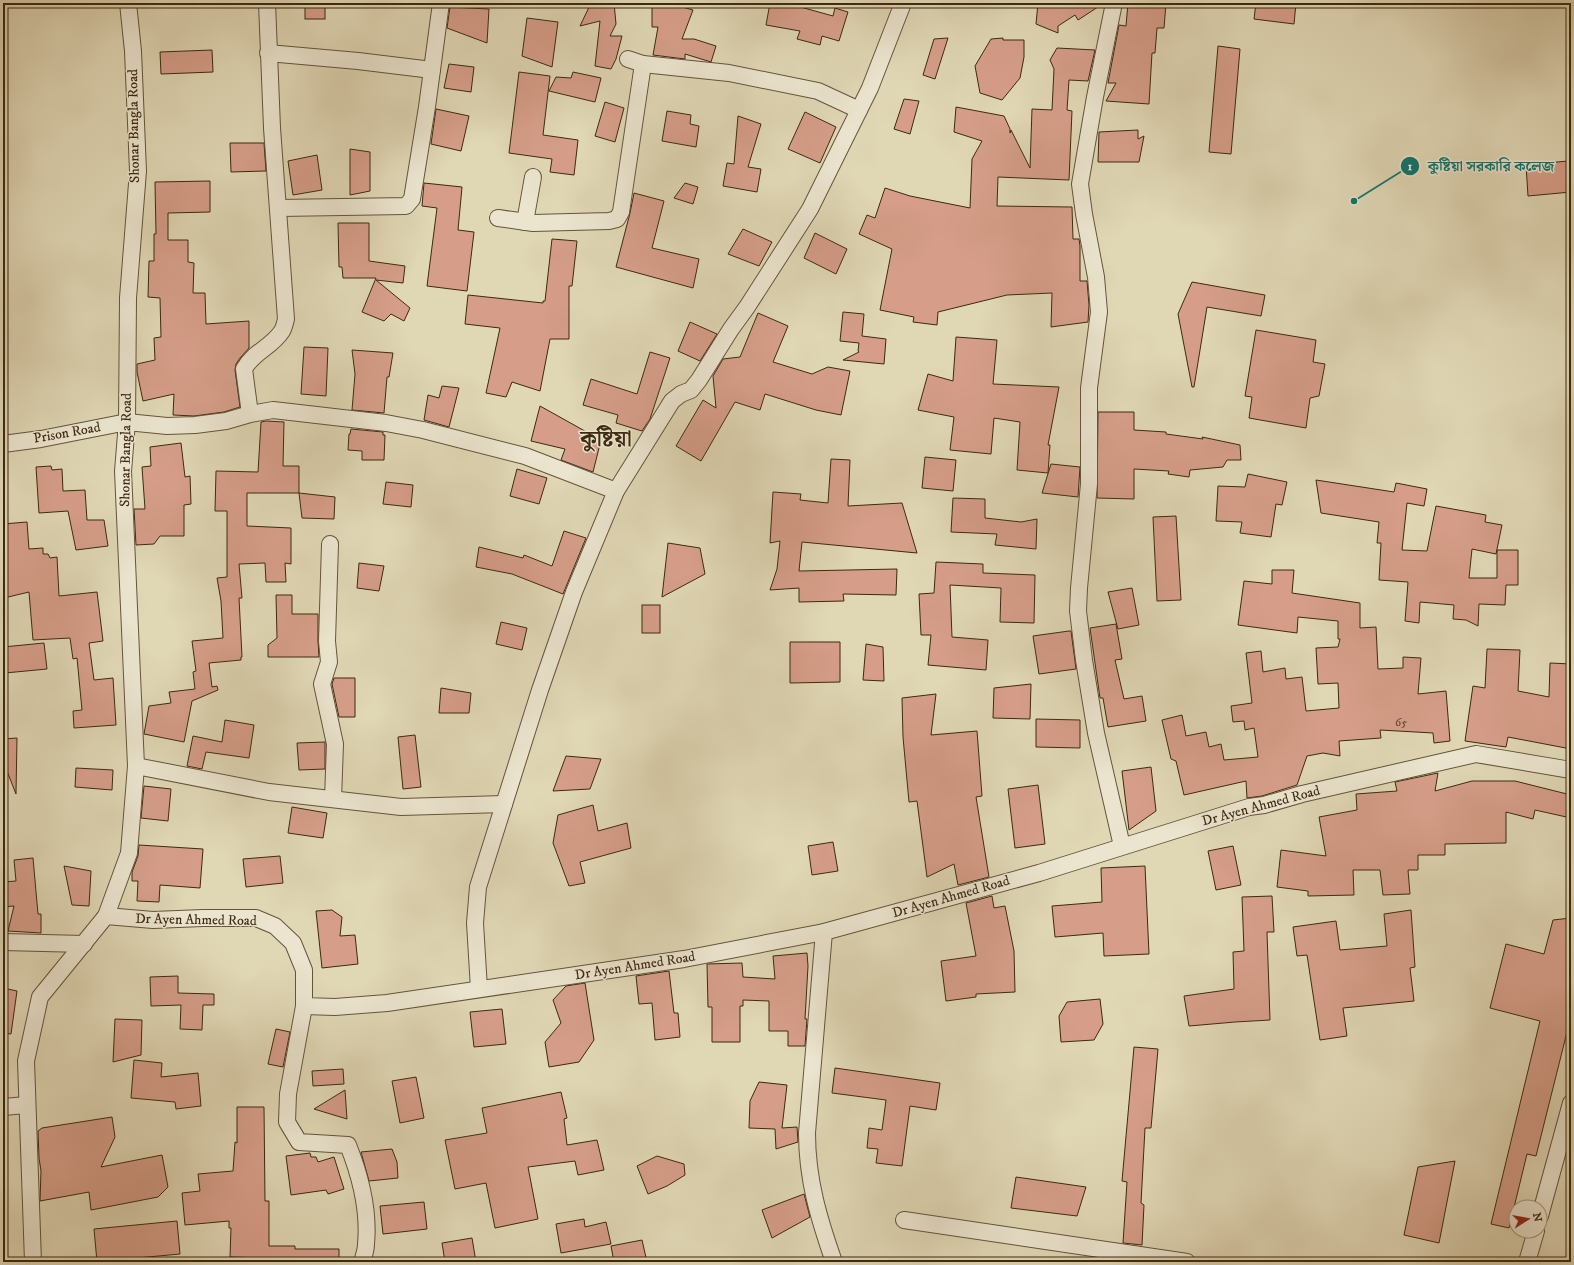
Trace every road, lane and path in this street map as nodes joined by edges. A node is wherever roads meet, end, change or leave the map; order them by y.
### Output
1 (128, 3) edge
2 (267, 3) edge
3 (441, 3) edge
4 (903, 3) edge
5 (1114, 3) edge
6 (268, 53) junction
7 (628, 60) dead end
8 (643, 64) junction
9 (432, 70) junction
10 (859, 110) junction
11 (533, 177) dead end
12 (279, 208) junction
13 (498, 218) dead end
14 (525, 222) junction
15 (250, 414) junction
16 (127, 422) junction
17 (3, 444) edge
18 (616, 491) junction
19 (330, 544) dead end
20 (136, 766) junction
21 (1571, 770) edge
22 (333, 799) junction
23 (504, 804) junction
24 (1122, 846) junction
25 (106, 916) junction
26 (824, 932) junction
27 (3, 942) edge
28 (84, 944) junction
29 (479, 989) junction
30 (304, 1006) junction
31 (1571, 1103) edge
32 (27, 1105) junction
33 (3, 1107) edge
34 (1545, 1199) edge
35 (904, 1220) dead end
36 (1534, 1239) edge
37 (33, 1262) edge
38 (362, 1262) edge
39 (834, 1262) edge
40 (1187, 1262) edge
41 (1527, 1262) edge

1 - 16 street, Shonar Bangla Road
2 - 6 street
3 - 9 street
4 - 10 street
5 - 24 street
6 - 9 street
6 - 12 street
7 - 8 street
8 - 10 street
8 - 14 street
9 - 12 street
10 - 18 street
11 - 14 street
12 - 15 street
13 - 14 street
15 - 16 street, Prison Road
15 - 18 street, Prison Road
16 - 17 street, Prison Road
16 - 20 street, Shonar Bangla Road
18 - 23 street
19 - 22 street
20 - 22 street
20 - 25 street, Shonar Bangla Road
21 - 24 street, Dr Ayen Ahmed Road
22 - 23 street
23 - 29 street
24 - 26 street, Dr Ayen Ahmed Road
25 - 28 street
25 - 30 street, Dr Ayen Ahmed Road
26 - 29 street, Dr Ayen Ahmed Road
26 - 39 street
27 - 28 street
28 - 32 street
29 - 30 street, Dr Ayen Ahmed Road
30 - 38 street
31 - 34 street
32 - 33 street
32 - 37 street
35 - 40 street
36 - 41 street

